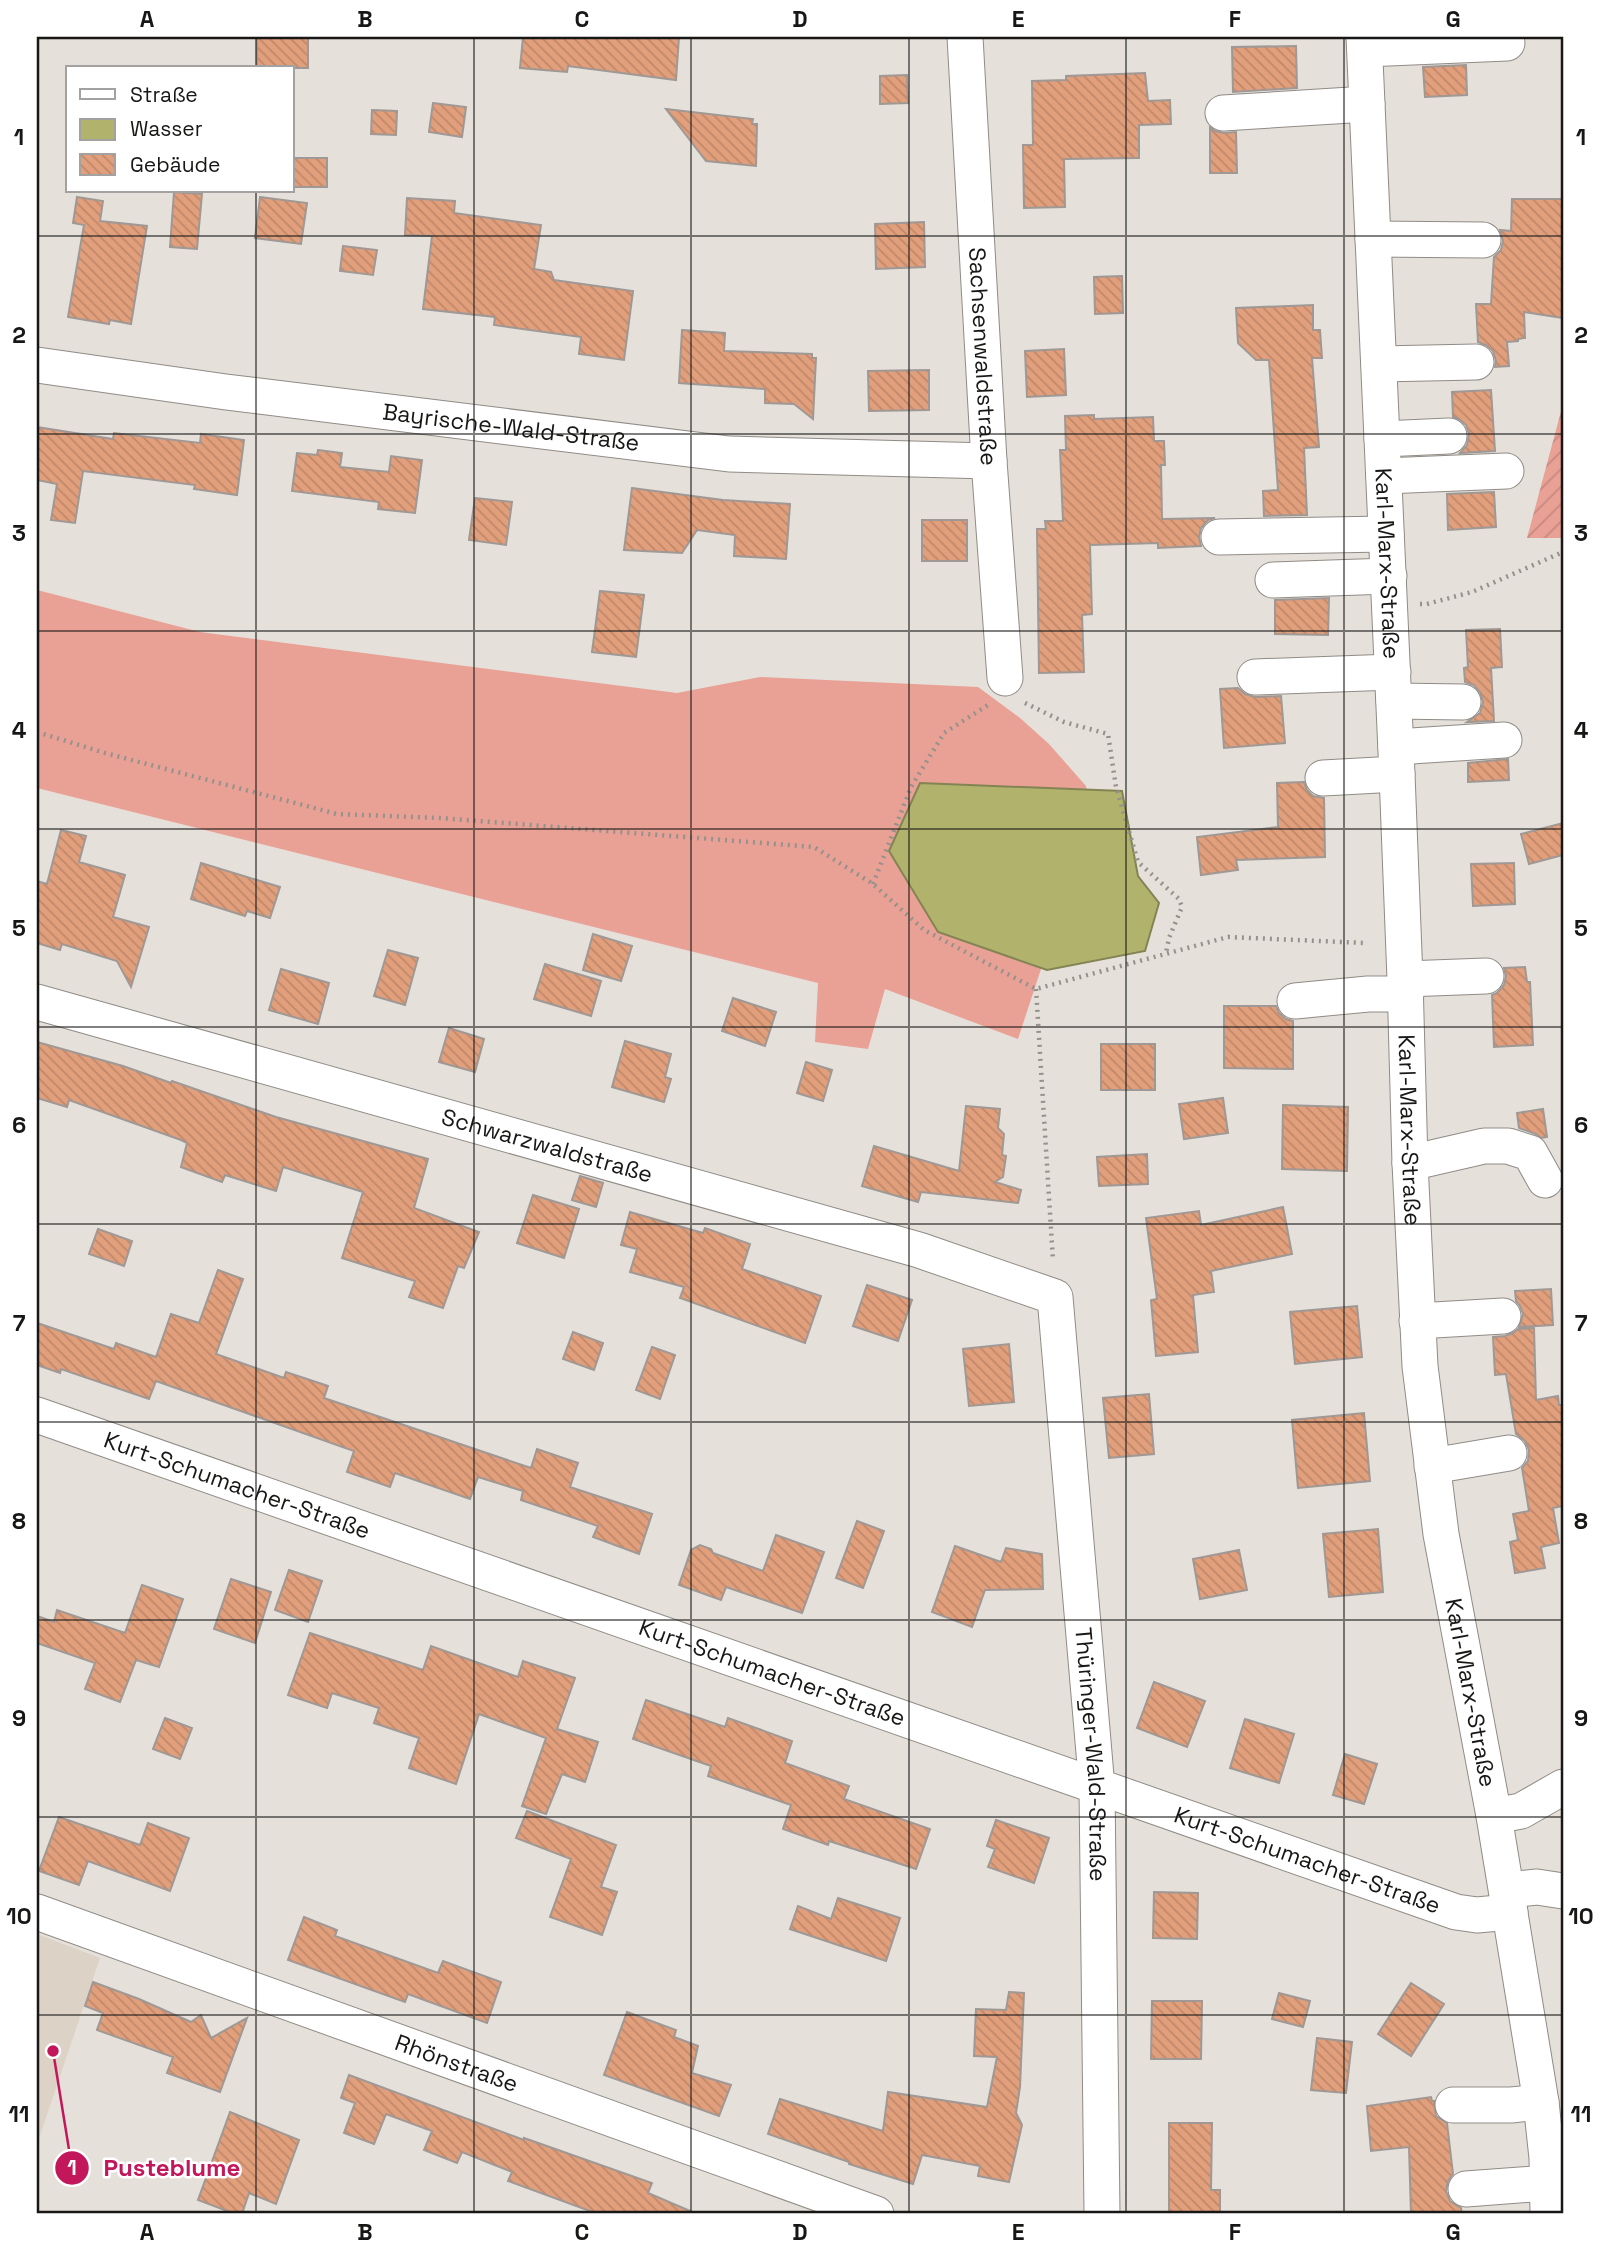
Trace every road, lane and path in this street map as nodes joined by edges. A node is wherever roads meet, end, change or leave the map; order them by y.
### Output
1 (965, 37) edge
2 (1365, 43) edge
3 (1507, 43) dead end
4 (1367, 104) junction
5 (1223, 113) dead end
6 (1373, 239) junction
7 (1483, 240) dead end
8 (1476, 362) dead end
9 (1379, 364) junction
10 (37, 365) edge
11 (1449, 436) dead end
12 (1382, 439) junction
13 (989, 460) junction
14 (1506, 471) dead end
15 (1384, 476) junction
16 (1386, 534) junction
17 (1219, 537) dead end
18 (1563, 552) edge
19 (1389, 576) junction
20 (1273, 580) dead end
21 (1415, 604) dead end
22 (1255, 677) dead end
23 (1006, 686) junction
24 (1393, 687) junction
25 (1463, 702) dead end
26 (37, 732) edge
27 (1504, 740) dead end
28 (1397, 761) junction
29 (1323, 778) dead end
30 (873, 884) junction
31 (1365, 943) dead end
32 (1166, 953) junction
33 (1486, 976) dead end
34 (1406, 986) junction
35 (1036, 989) junction
36 (1295, 1001) dead end
37 (37, 1002) edge
38 (1410, 1163) junction
39 (1545, 1180) dead end
40 (1055, 1297) junction
41 (1503, 1316) dead end
42 (1418, 1321) junction
43 (37, 1415) edge
44 (1509, 1453) dead end
45 (1432, 1466) junction
46 (1097, 1787) junction
47 (1563, 1787) edge
48 (1494, 1816) junction
49 (1563, 1891) edge
50 (1508, 1901) junction
51 (37, 1912) edge
52 (1541, 2102) junction
53 (1453, 2105) dead end
54 (1551, 2178) edge
55 (1466, 2189) dead end
56 (876, 2214) edge
57 (1102, 2214) edge

1 - 13 street, Sachsenwaldstraße
2 - 3 street
2 - 4 street, Karl-Marx-Straße
4 - 5 street
4 - 6 street, Karl-Marx-Straße
6 - 7 street
6 - 9 street, Karl-Marx-Straße
8 - 9 street
9 - 12 street, Karl-Marx-Straße
10 - 13 street, Bayrische-Wald-Straße
11 - 12 street
12 - 15 street, Karl-Marx-Straße
13 - 23 street, Sachsenwaldstraße
14 - 15 street
15 - 16 street, Karl-Marx-Straße
16 - 17 street
16 - 19 street, Karl-Marx-Straße
18 - 21 path
19 - 20 street
19 - 24 street, Karl-Marx-Straße
22 - 24 street
23 - 30 path
23 - 32 path
24 - 25 street
24 - 28 street, Karl-Marx-Straße
26 - 30 path
27 - 28 street
28 - 29 street
28 - 34 street, Karl-Marx-Straße
30 - 35 path
31 - 32 path
32 - 35 path
33 - 34 street
34 - 36 street
34 - 38 street, Karl-Marx-Straße
35 - 40 path
37 - 40 street, Schwarzwaldstraße
38 - 39 street
38 - 42 street, Karl-Marx-Straße
40 - 46 street, Thüringer-Wald-Straße
41 - 42 street
42 - 45 street, Karl-Marx-Straße
43 - 46 street, Kurt-Schumacher-Straße
44 - 45 street
45 - 48 street, Karl-Marx-Straße
46 - 50 street, Kurt-Schumacher-Straße
46 - 57 street, Thüringer-Wald-Straße
47 - 48 street
48 - 50 street, Karl-Marx-Straße
49 - 50 street, Kurt-Schumacher-Straße
50 - 52 street, Karl-Marx-Straße
51 - 56 street, Rhönstraße
52 - 53 street
52 - 54 street, Karl-Marx-Straße
54 - 55 street

